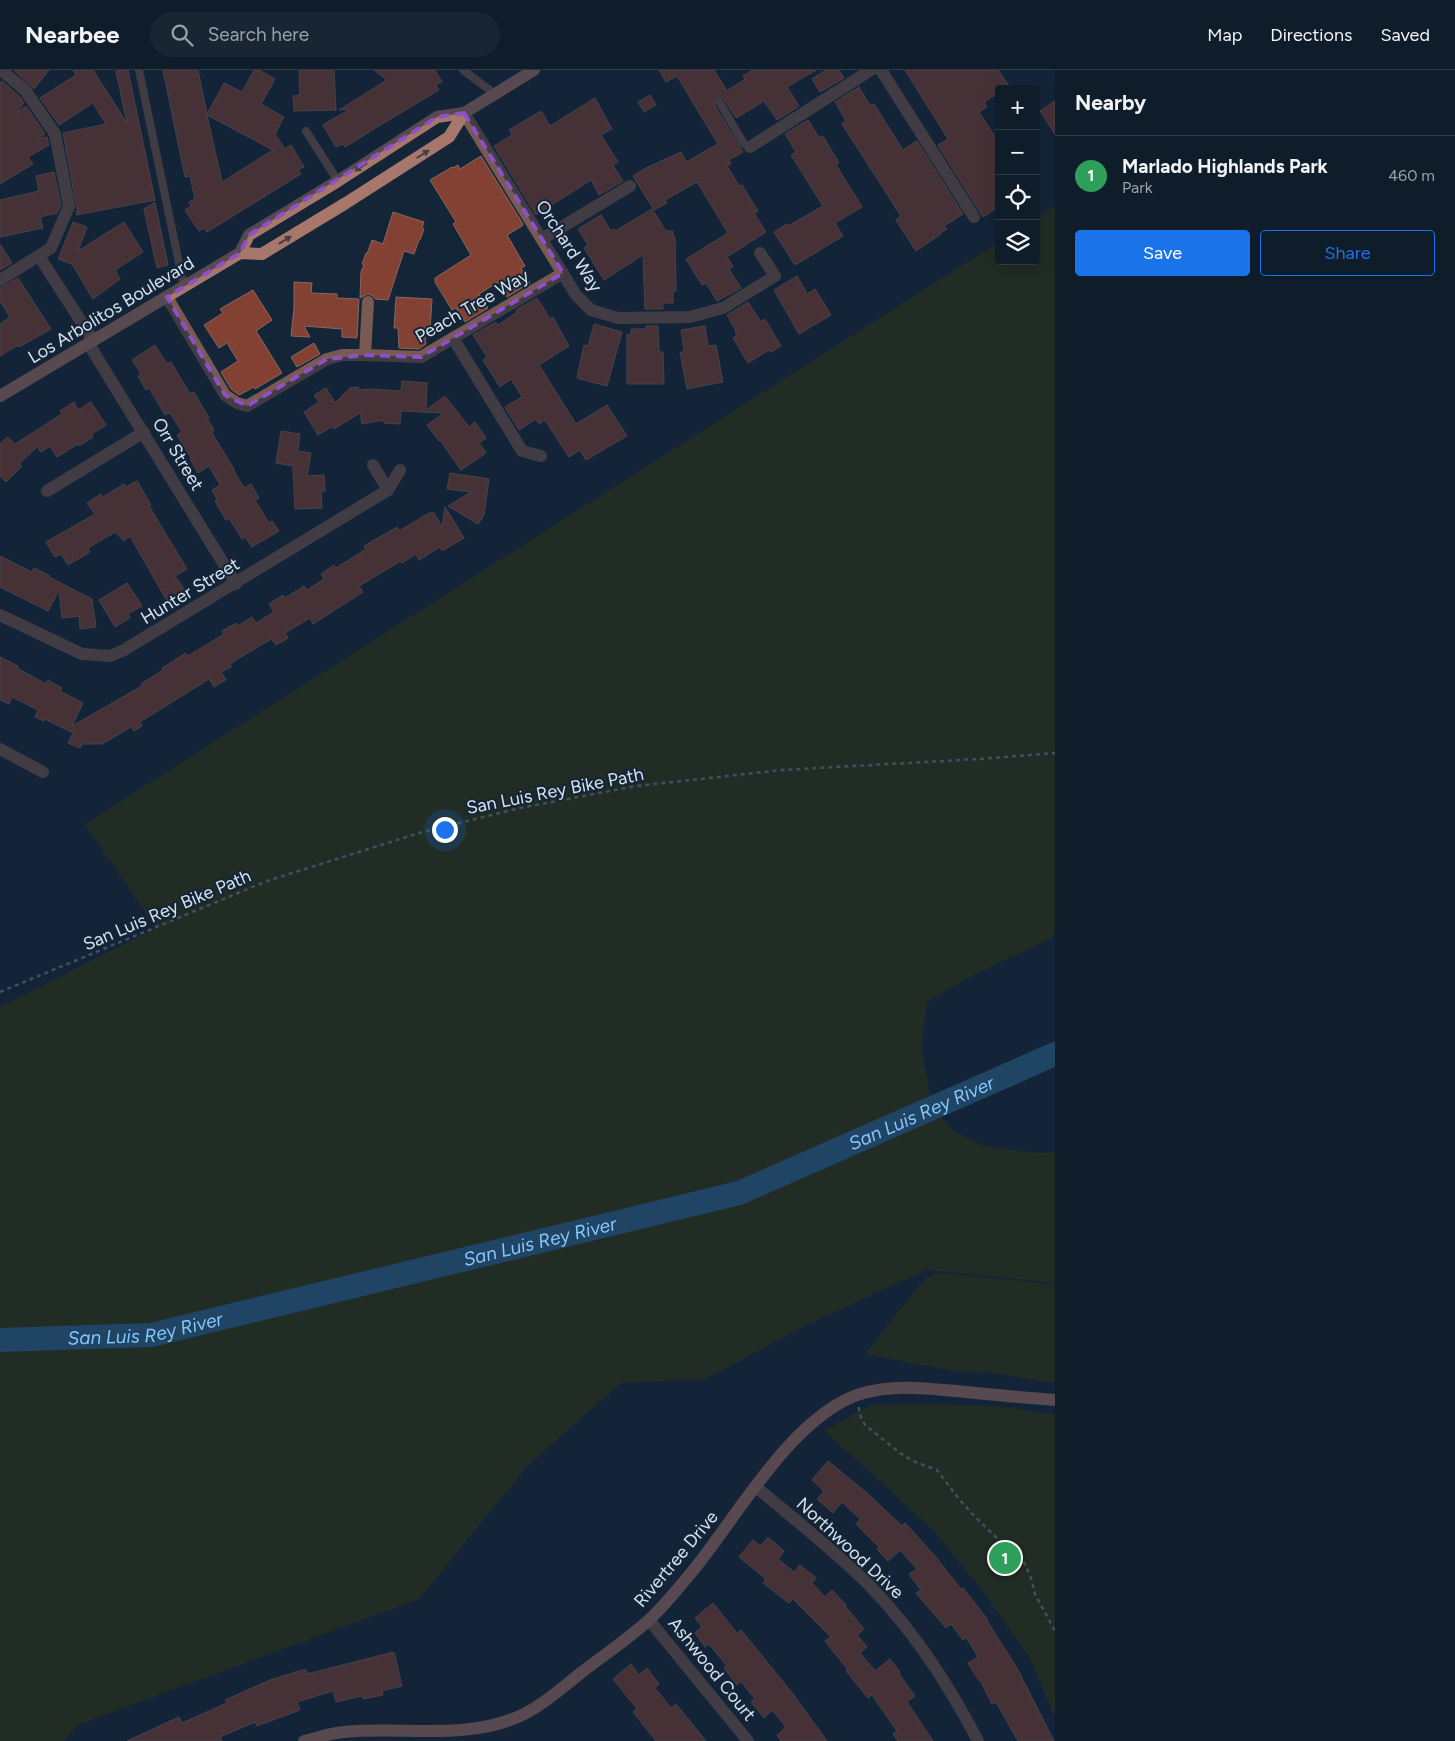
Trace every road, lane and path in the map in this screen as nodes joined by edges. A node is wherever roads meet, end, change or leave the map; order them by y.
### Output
1 (1, 70) edge
2 (139, 70) edge
3 (463, 70) edge
4 (534, 70) edge
5 (871, 70) edge
6 (881, 70) edge
7 (495, 94) junction
8 (720, 103) dead end
9 (464, 113) junction
10 (306, 132) dead end
11 (750, 147) joint
12 (338, 181) junction
13 (630, 186) dead end
14 (974, 217) dead end
15 (542, 239) junction
16 (240, 253) junction
17 (760, 253) dead end
18 (38, 256) junction
19 (563, 273) junction
20 (0, 280) edge
21 (184, 287) junction
22 (167, 297) junction
23 (368, 302) dead end
24 (453, 338) junction
25 (91, 342) junction
26 (365, 355) junction
27 (0, 396) edge
28 (144, 432) junction
29 (541, 456) dead end
30 (373, 464) dead end
31 (400, 470) dead end
32 (47, 490) dead end
33 (388, 490) junction
34 (236, 584) junction
35 (0, 615) edge
36 (1, 751) edge
37 (1055, 752) edge
38 (42, 772) dead end
39 (0, 992) edge
40 (860, 1394) junction
41 (1055, 1400) edge
42 (756, 1487) junction
43 (649, 1620) junction
44 (1055, 1631) edge
45 (304, 1741) edge
46 (748, 1741) edge
47 (978, 1741) edge

1 - 18 street
2 - 21 lane
3 - 7 lane
4 - 7 street, Los Arbolitos Boulevard
5 - 11 street
6 - 14 street
7 - 9 street, Los Arbolitos Boulevard
8 - 11 lane
9 -> 12 street, Los Arbolitos Boulevard
9 - 15 street, Orchard Way
16 -> 9 street, Los Arbolitos Boulevard
10 - 12 lane
12 - 16 street, Los Arbolitos Boulevard
13 - 15 street
15 - 19 street, Orchard Way
16 - 21 street, Los Arbolitos Boulevard
17 - 19 street, Orchard Way
18 - 20 street
18 - 25 street, Orr Street
19 - 24 street, Peach Tree Way
21 - 22 street, Los Arbolitos Boulevard
22 - 25 street, Los Arbolitos Boulevard
22 - 26 street, Peach Tree Way
23 - 26 street
24 - 26 street, Peach Tree Way
24 - 29 street
25 - 27 street, Los Arbolitos Boulevard
25 - 28 street, Orr Street
28 - 32 street
28 - 34 street, Orr Street
30 - 33 street
31 - 33 street, Hunter Street
33 - 34 street, Hunter Street
34 - 35 street, Hunter Street
36 - 38 street
37 - 39 path, San Luis Rey Bike Path
40 - 41 street, Rivertree Drive
40 - 42 street, Rivertree Drive
40 - 44 path
42 - 43 street, Rivertree Drive
42 - 47 street, Northwood Drive
43 - 45 street, Rivertree Drive
43 - 46 street, Ashwood Court

